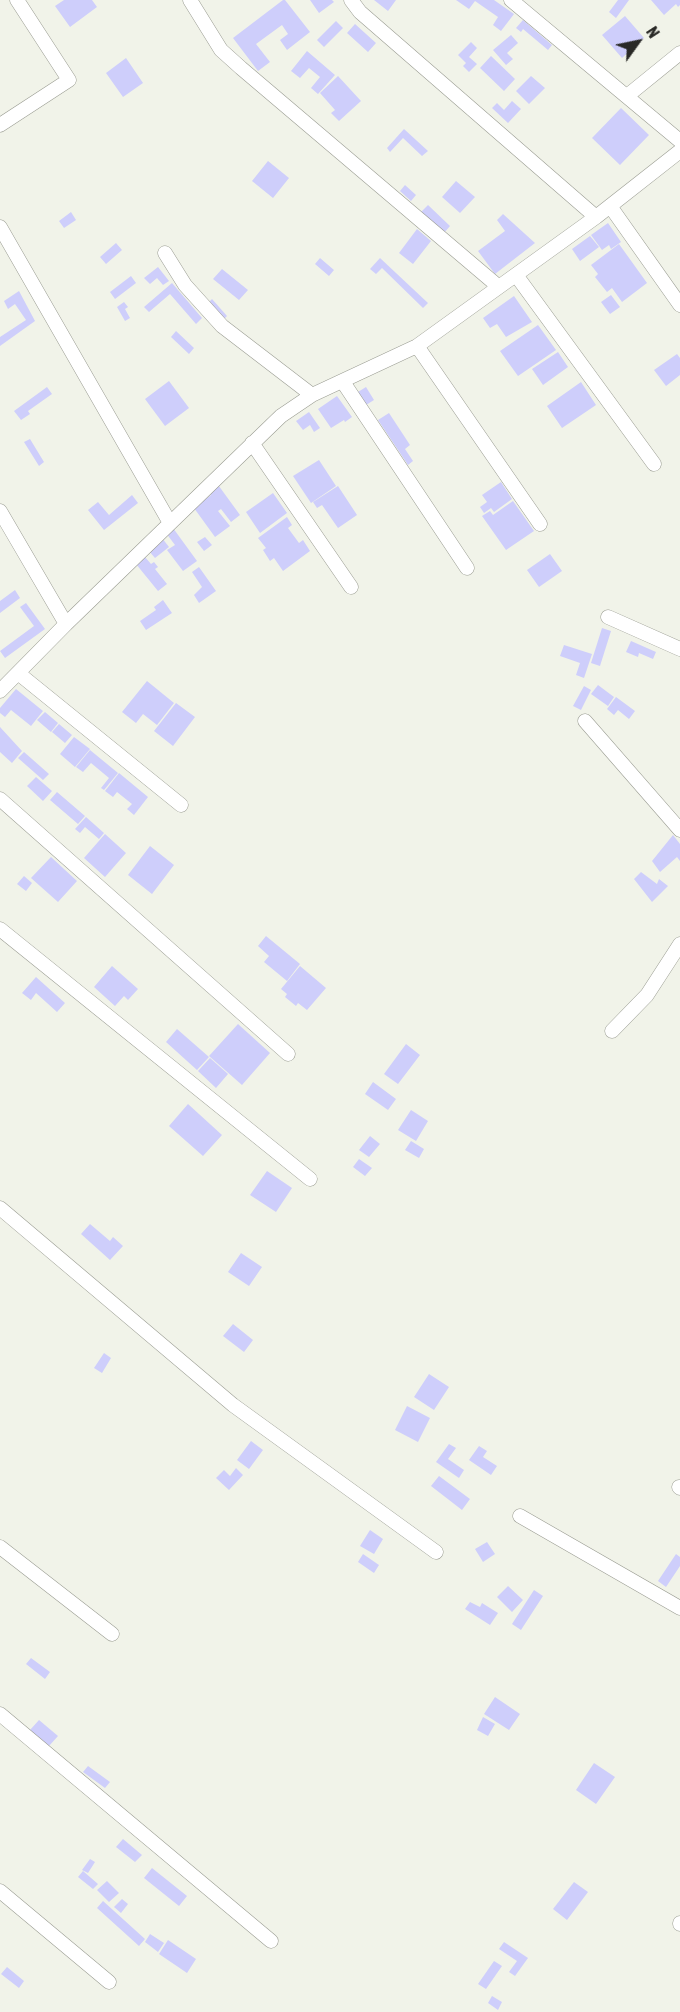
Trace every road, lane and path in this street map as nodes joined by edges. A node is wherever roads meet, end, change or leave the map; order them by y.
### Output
1 (17, 0) edge
2 (190, 0) edge
3 (351, 0) edge
4 (511, 0) edge
5 (680, 52) edge
6 (627, 96) junction
7 (0, 125) edge
8 (680, 141) edge
9 (680, 151) edge
10 (610, 207) junction
11 (596, 217) junction
12 (0, 227) edge
13 (165, 253) dead end
14 (516, 275) junction
15 (499, 287) junction
16 (680, 305) edge
17 (417, 346) junction
18 (343, 382) junction
19 (312, 395) junction
20 (252, 443) junction
21 (654, 464) dead end
22 (0, 512) edge
23 (170, 523) junction
24 (540, 524) dead end
25 (467, 568) dead end
26 (351, 587) dead end
27 (608, 617) dead end
28 (66, 624) junction
29 (680, 649) edge
30 (18, 673) junction
31 (0, 691) edge
32 (585, 721) dead end
33 (0, 799) edge
34 (181, 805) dead end
35 (680, 830) edge
36 (0, 929) edge
37 (680, 944) edge
38 (612, 1031) dead end
39 (288, 1054) dead end
40 (310, 1179) dead end
41 (0, 1208) edge
42 (520, 1516) dead end
43 (0, 1547) edge
44 (436, 1552) dead end
45 (680, 1608) edge
46 (112, 1634) dead end
47 (0, 1714) edge
48 (0, 1892) edge
49 (271, 1941) dead end
50 (109, 1982) dead end

1 - 7 street
2 - 15 street
3 - 11 street
4 - 6 street
5 - 6 street
6 - 8 street
9 - 10 street
10 - 11 street
10 - 16 street
11 - 14 street
12 - 23 street
13 - 19 street
14 - 15 street
14 - 21 street
15 - 17 street
17 - 18 street
17 - 24 street
18 - 19 street
18 - 25 street
19 - 20 street
20 - 23 street
20 - 26 street
22 - 28 street
23 - 28 street
27 - 29 street
28 - 30 street
30 - 31 street
30 - 34 street
32 - 35 street
33 - 39 street
36 - 40 street
37 - 38 street
41 - 44 street
42 - 45 street
43 - 46 street
47 - 49 street
48 - 50 street

